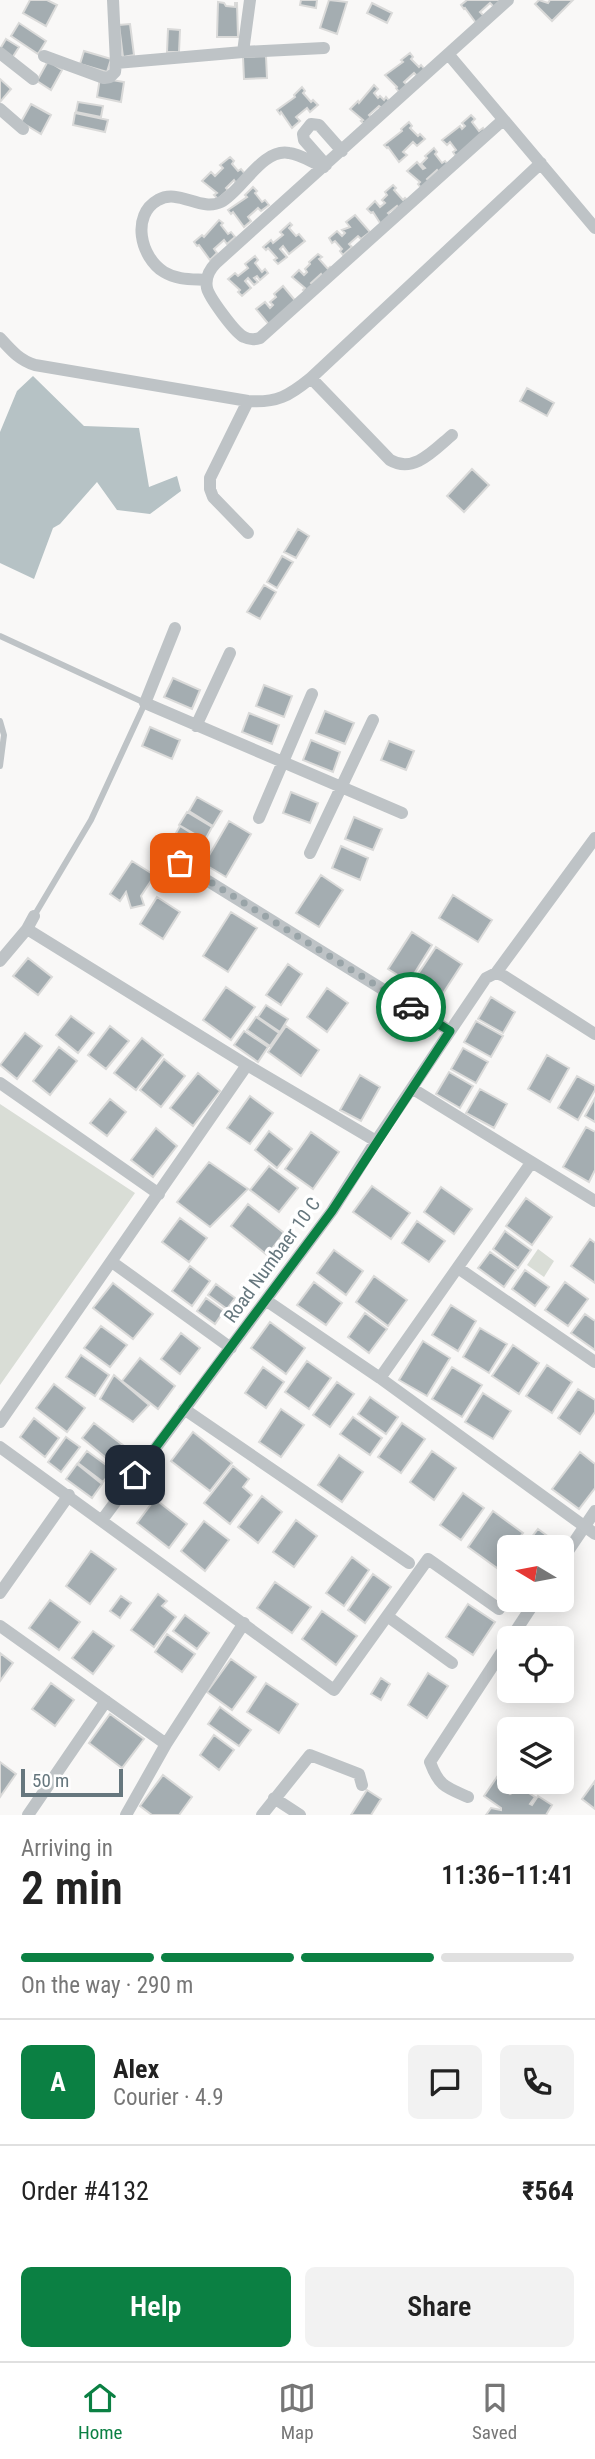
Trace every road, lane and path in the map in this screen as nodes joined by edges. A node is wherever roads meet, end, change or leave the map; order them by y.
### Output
1 (113, 0) edge
2 (250, 0) edge
3 (508, 0) edge
4 (324, 48) dead end
5 (243, 52) junction
6 (0, 53) edge
7 (449, 55) junction
8 (44, 56) dead end
9 (116, 63) junction
10 (33, 79) dead end
11 (0, 109) edge
12 (503, 120) junction
13 (23, 129) dead end
14 (342, 151) junction
15 (541, 163) junction
16 (325, 166) junction
17 (595, 229) edge
18 (206, 280) junction
19 (0, 338) edge
20 (311, 379) junction
21 (248, 401) junction
22 (452, 435) dead end
23 (248, 533) dead end
24 (175, 628) dead end
25 (0, 636) edge
26 (230, 653) dead end
27 (312, 694) dead end
28 (145, 703) junction
29 (373, 720) dead end
30 (0, 721) edge
31 (196, 726) junction
32 (284, 762) junction
33 (0, 766) edge
34 (342, 788) junction
35 (402, 813) dead end
36 (259, 818) dead end
37 (595, 838) edge
38 (158, 850) dead end
39 (310, 853) dead end
40 (34, 916) joint
41 (27, 929) junction
42 (0, 961) edge
43 (496, 973) junction
44 (450, 1031) junction
45 (595, 1034) edge
46 (247, 1065) junction
47 (0, 1083) edge
48 (413, 1089) junction
49 (376, 1141) junction
50 (531, 1163) junction
51 (159, 1194) junction
52 (595, 1201) edge
53 (112, 1262) junction
54 (458, 1268) junction
55 (267, 1301) junction
56 (231, 1348) junction
57 (595, 1362) edge
58 (380, 1378) junction
59 (184, 1409) junction
60 (0, 1422) edge
61 (0, 1447) edge
62 (69, 1495) junction
63 (595, 1511) edge
64 (102, 1520) junction
65 (590, 1530) edge
66 (574, 1547) edge
67 (409, 1563) dead end
68 (0, 1593) edge
69 (497, 1608) edge
70 (387, 1616) junction
71 (244, 1623) junction
72 (0, 1626) edge
73 (497, 1659) edge
74 (452, 1663) dead end
75 (106, 1701) junction
76 (166, 1744) junction
77 (362, 1785) dead end
78 (468, 1797) dead end
79 (274, 1798) junction
80 (28, 1815) edge
81 (126, 1815) edge
82 (261, 1815) edge
83 (300, 1815) edge

1 - 9 street
2 - 5 street
3 - 7 street
4 - 5 street
5 - 9 street
6 - 10 street
7 - 12 street
7 - 14 street
8 - 9 street
11 - 13 street
12 - 15 street
12 - 18 street
14 - 16 street
14 - 16 street
15 - 17 street
15 - 20 street
16 - 18 street
16 - 18 street
19 - 21 street
20 - 21 street
20 - 22 street
21 - 23 street
24 - 28 street
25 - 28 lane
26 - 31 street
27 - 32 street
28 - 31 street
28 - 40 lane
29 - 34 street
30 - 33 lane
31 - 32 street
32 - 34 street
32 - 36 street
34 - 35 street
34 - 39 street
37 - 43 street, Road Numbaer 10 C
38 - 44 street
40 - 41 street
41 - 42 street
41 - 46 street
43 - 44 street, Road Numbaer 10 C
43 - 45 street
44 - 48 street, Road Numbaer 10 C
46 - 49 street
46 - 51 street
47 - 51 street
48 - 49 street, Road Numbaer 10 C
48 - 50 street
49 - 55 street, Road Numbaer 10 C
50 - 52 street
50 - 54 street
51 - 53 street
53 - 56 street
53 - 60 street
54 - 57 street
54 - 58 street
55 - 56 street, Road Numbaer 10 C
55 - 58 street
56 - 59 street, Road Numbaer 10 C
58 - 65 street
59 - 64 street, Road Numbaer 10 C
59 - 67 street
61 - 62 street
62 - 64 street
62 - 68 street
63 - 65 street
64 - 71 street
65 - 66 street
69 - 70 street
70 - 71 street
70 - 74 street
71 - 76 street
72 - 75 street
73 - 78 street
75 - 76 street
75 - 80 street
76 - 81 street
77 - 79 street
79 - 82 street
79 - 83 street

